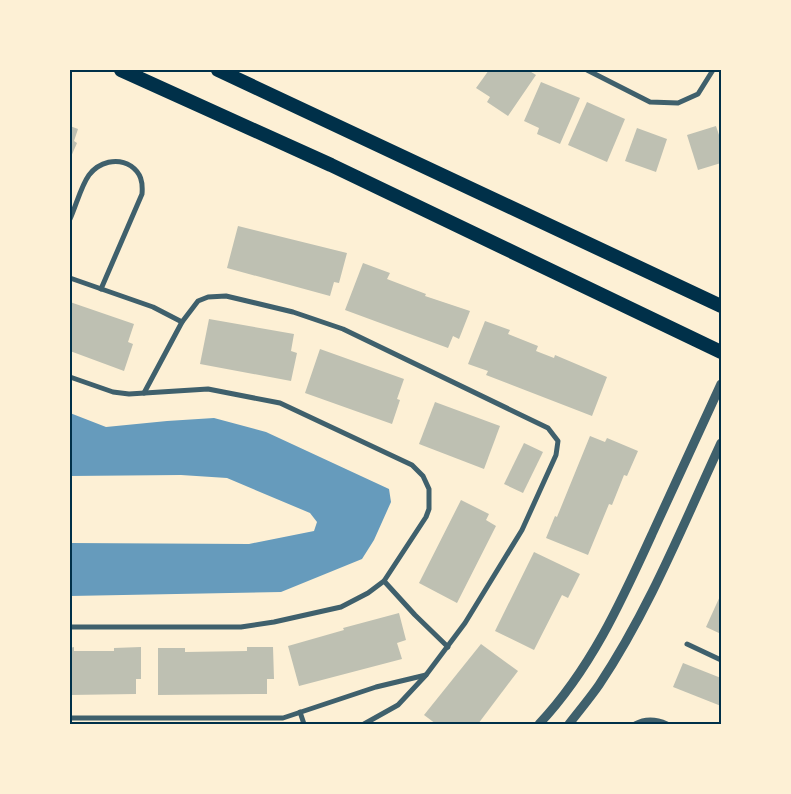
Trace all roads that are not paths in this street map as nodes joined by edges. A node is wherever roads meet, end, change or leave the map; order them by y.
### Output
1 (121, 70) edge
2 (218, 70) edge
3 (587, 70) edge
4 (712, 70) edge
5 (70, 219) edge
6 (70, 278) edge
7 (101, 289) junction
8 (721, 306) edge
9 (182, 322) junction
10 (721, 352) edge
11 (70, 377) edge
12 (721, 384) edge
13 (144, 393) junction
14 (721, 443) edge
15 (384, 581) junction
16 (70, 627) edge
17 (687, 644) dead end
18 (448, 647) junction
19 (721, 660) edge
20 (426, 675) junction
21 (300, 712) junction
22 (70, 718) edge
23 (304, 724) edge
24 (364, 724) edge
25 (539, 724) edge
26 (569, 724) edge
27 (635, 724) edge
28 (667, 724) edge

1 - 10 highway
2 - 8 highway
3 - 4 street
5 - 7 street
6 - 7 street
7 - 9 street
9 - 13 street
9 - 18 street
11 - 13 street
12 - 25 street
13 - 15 street
14 - 26 street
15 - 16 street
15 - 18 street
17 - 19 street
18 - 20 street
20 - 21 street
20 - 24 street
21 - 22 street
21 - 23 street
27 - 28 street

